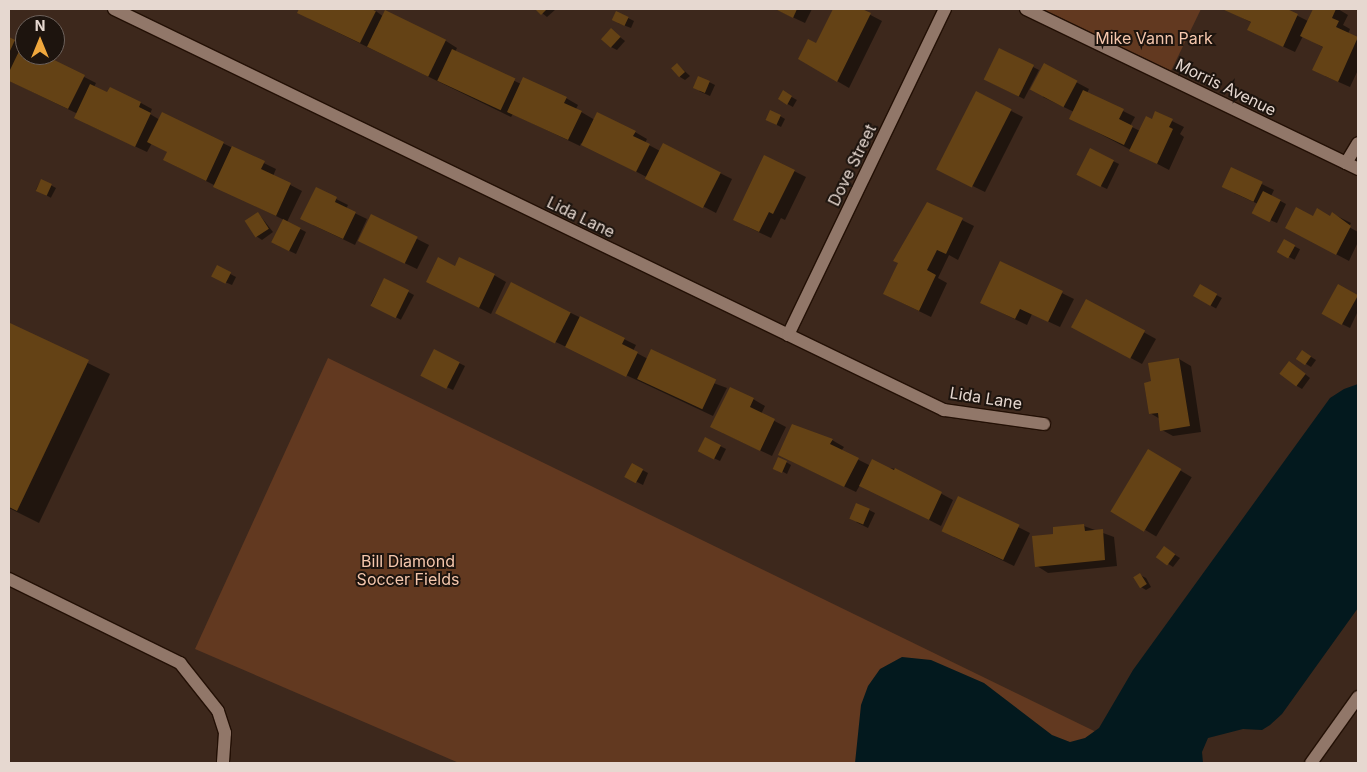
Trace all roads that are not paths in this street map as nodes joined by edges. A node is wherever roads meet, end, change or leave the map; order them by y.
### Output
1 (114, 9) edge
2 (945, 9) edge
3 (1026, 9) edge
4 (1358, 143) edge
5 (1346, 163) junction
6 (1358, 169) edge
7 (788, 335) junction
8 (1044, 424) dead end
9 (9, 579) edge
10 (1358, 697) edge
11 (223, 763) edge
12 (1311, 763) edge

1 - 7 street, Lida Lane
2 - 7 street, Dove Street
3 - 5 street, Morris Avenue
4 - 5 street
5 - 6 street, Morris Avenue
7 - 8 street, Lida Lane
9 - 11 street
10 - 12 street

